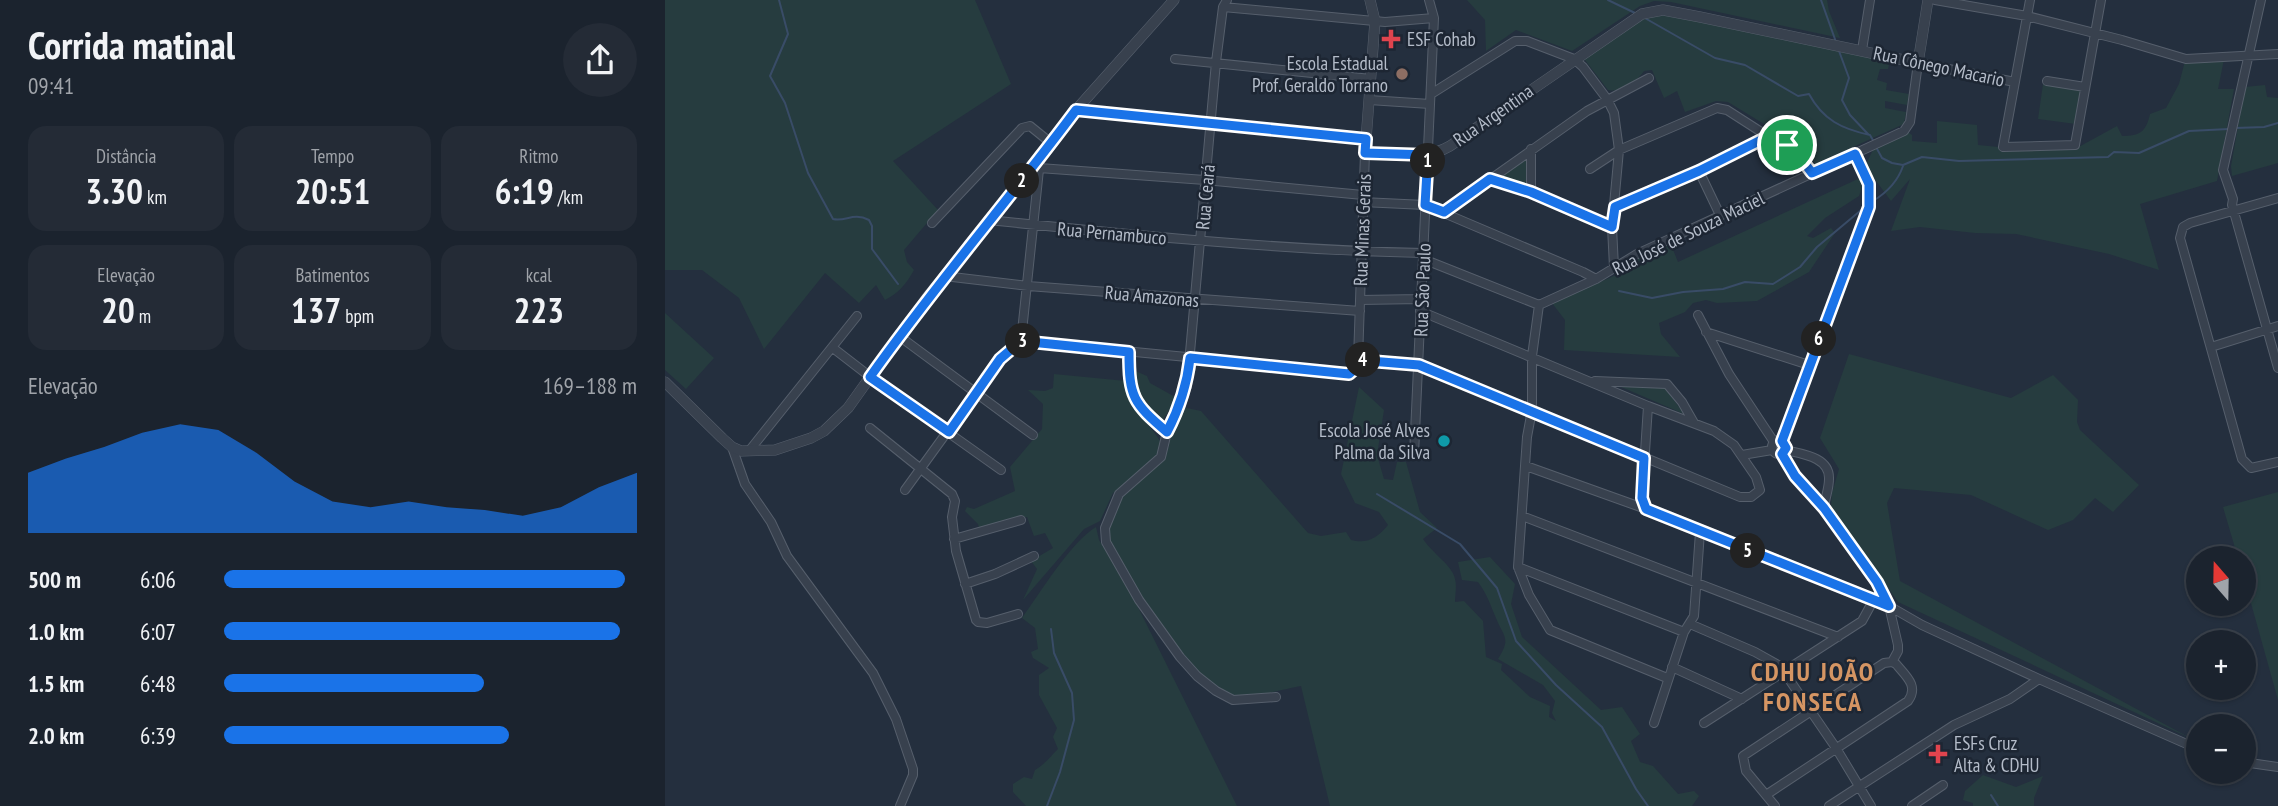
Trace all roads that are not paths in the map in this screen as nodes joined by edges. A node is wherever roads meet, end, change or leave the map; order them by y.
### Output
1 (1174, 0) edge
2 (1370, 0) edge
3 (1429, 0) edge
4 (1870, 0) edge
5 (1928, 0) edge
6 (1935, 0) edge
7 (2030, 0) edge
8 (2101, 0) edge
9 (2261, 0) edge
10 (1225, 4) edge
11 (2027, 16) junction
12 (1434, 18) junction
13 (1375, 21) junction
14 (2096, 34) junction
15 (1862, 50) junction
16 (2278, 54) edge
17 (2248, 55) junction
18 (1175, 59) dead end
19 (1574, 59) junction
20 (1216, 62) junction
21 (1918, 63) junction
22 (1649, 78) dead end
23 (1371, 79) junction
24 (2047, 81) dead end
25 (2015, 82) junction
26 (2085, 87) junction
27 (1430, 99) junction
28 (1607, 99) junction
29 (1369, 100) junction
30 (1076, 110) junction
31 (1212, 123) junction
32 (1769, 136) junction
33 (1366, 139) junction
34 (1051, 143) junction
35 (1531, 149) junction
36 (1619, 150) junction
37 (1365, 153) junction
38 (1855, 154) junction
39 (1428, 155) junction
40 (1039, 164) junction
41 (1590, 169) dead end
42 (1699, 171) junction
43 (1812, 173) junction
44 (1490, 179) junction
45 (1206, 180) junction
46 (1531, 192) junction
47 (2278, 198) edge
48 (1363, 199) junction
49 (1425, 205) junction
50 (1615, 207) junction
51 (2233, 207) junction
52 (1444, 212) junction
53 (1720, 215) junction
54 (988, 220) junction
55 (932, 223) dead end
56 (1034, 226) junction
57 (1612, 227) junction
58 (1201, 240) junction
59 (1361, 252) junction
60 (1423, 256) junction
61 (1614, 267) junction
62 (944, 276) junction
63 (1596, 279) junction
64 (1028, 286) junction
65 (1421, 299) junction
66 (1195, 300) junction
67 (1360, 300) junction
68 (1539, 305) junction
69 (1360, 311) junction
70 (1420, 311) junction
71 (1697, 315) dead end
72 (857, 316) dead end
73 (2278, 326) edge
74 (2267, 329) junction
75 (1706, 332) junction
76 (899, 336) junction
77 (1021, 341) junction
78 (2211, 346) junction
79 (833, 348) junction
80 (1129, 352) junction
81 (1532, 356) junction
82 (1190, 358) junction
83 (1358, 360) junction
84 (1419, 365) junction
85 (1809, 365) junction
86 (2278, 368) edge
87 (870, 377) junction
88 (1592, 381) junction
89 (665, 382) edge
90 (976, 395) junction
91 (1648, 406) junction
92 (1532, 411) junction
93 (1694, 422) junction
94 (870, 428) dead end
95 (949, 432) junction
96 (1167, 432) junction
97 (1033, 435) dead end
98 (1776, 444) junction
99 (732, 447) junction
100 (749, 452) junction
101 (1784, 452) junction
102 (1414, 455) dead end
103 (1742, 455) junction
104 (1644, 458) junction
105 (2278, 462) edge
106 (1526, 466) junction
107 (921, 470) junction
108 (1002, 470) dead end
109 (905, 490) dead end
110 (1824, 508) junction
111 (1646, 509) junction
112 (1522, 516) junction
113 (1021, 520) dead end
114 (1700, 532) junction
115 (954, 539) junction
116 (1034, 556) dead end
117 (1518, 567) junction
118 (1698, 582) junction
119 (965, 584) junction
120 (1873, 601) junction
121 (1889, 606) junction
122 (1018, 614) dead end
123 (1691, 624) junction
124 (1683, 632) junction
125 (1838, 637) junction
126 (1890, 662) junction
127 (1672, 667) junction
128 (1785, 672) junction
129 (1667, 678) junction
130 (2039, 679) junction
131 (1276, 698) dead end
132 (1742, 699) junction
133 (1811, 710) junction
134 (1654, 723) dead end
135 (1704, 723) dead end
136 (2186, 744) edge
137 (1836, 748) junction
138 (2256, 764) edge
139 (2278, 767) edge
140 (1943, 785) dead end
141 (1859, 786) junction
142 (1766, 795) junction
143 (900, 806) edge
144 (1775, 806) edge
145 (1829, 806) edge
146 (1871, 806) edge
147 (1912, 806) edge

1 - 30 street
2 - 13 street, Rua Minas Gerais
3 - 12 street, Rua São Paulo
4 - 15 street
5 - 21 street
6 - 11 street
7 - 11 street
8 - 14 street
9 - 17 street
10 - 13 street
10 - 20 street, Rua Ceará
11 - 14 street
11 - 25 street
12 - 13 street
12 - 27 street, Rua São Paulo
13 - 23 street, Rua Minas Gerais
14 - 17 street
14 - 26 street
15 - 19 street, Rua Cônego Macario
15 - 21 street, Rua Cônego Macario
16 - 17 street
17 - 51 street
18 - 20 street
19 - 27 street
19 - 28 street
19 - 39 street, Rua Argentina
20 - 23 street
20 - 31 street, Rua Ceará
21 - 25 street, Rua Cônego Macario
21 - 38 street, Rua José de Souza Maciel
22 - 28 street
23 - 29 street, Rua Minas Gerais
24 - 26 street
25 - 26 street
27 - 29 street
27 - 39 street, Rua São Paulo
28 - 35 street
28 - 36 street
29 - 33 street, Rua Minas Gerais
30 - 31 street
30 - 34 street
31 - 33 street
31 - 45 street, Rua Ceará
32 - 36 street
32 - 42 street
32 - 43 street
33 - 37 street, Rua Minas Gerais
34 - 40 street
34 - 55 street
35 - 44 street
35 - 46 street
36 - 41 street
36 - 50 street
37 - 39 street, Rua Argentina
37 - 48 street, Rua Minas Gerais
38 - 43 street, Rua José de Souza Maciel
38 - 85 street
39 - 49 street, Rua São Paulo
40 - 45 street
40 - 54 street
40 - 56 street
42 - 50 street
42 - 53 street
43 - 53 street, Rua José de Souza Maciel
44 - 46 street
44 - 52 street
45 - 48 street
45 - 58 street, Rua Ceará
46 - 57 street
47 - 51 street
48 - 49 street
48 - 59 street, Rua Minas Gerais
49 - 52 street
49 - 60 street, Rua São Paulo
50 - 57 street
51 - 74 street
51 - 78 street
52 - 63 street
53 - 61 street, Rua José de Souza Maciel
54 - 56 street, Rua Pernambuco
54 - 62 street
56 - 58 street, Rua Pernambuco
56 - 64 street
57 - 61 street
58 - 59 street, Rua Pernambuco
58 - 66 street, Rua Ceará
59 - 60 street, Rua Pernambuco
59 - 67 street, Rua Minas Gerais
60 - 65 street, Rua São Paulo
60 - 68 street
61 - 63 street, Rua José de Souza Maciel
62 - 64 street, Rua Amazonas
62 - 76 street
63 - 68 street, Rua José de Souza Maciel
64 - 66 street, Rua Amazonas
64 - 77 street
65 - 67 street
65 - 70 street, Rua São Paulo
66 - 69 street, Rua Amazonas
66 - 82 street, Rua Ceará
67 - 69 street, Rua Minas Gerais
68 - 81 street
69 - 83 street, Rua Minas Gerais
70 - 81 street
70 - 84 street, Rua São Paulo
71 - 75 street
72 - 79 street
73 - 74 street
74 - 78 street
74 - 86 street
75 - 85 street
75 - 98 street
76 - 87 street
76 - 90 street
77 - 80 street
77 - 90 street
78 - 105 street
79 - 87 street
79 - 100 street
80 - 82 street
80 - 96 street
81 - 88 street
81 - 92 street
82 - 83 street
82 - 96 street, Rua Ceará
83 - 84 street
84 - 92 street
84 - 102 street, Rua São Paulo
85 - 98 street
87 - 95 street
87 - 100 street
88 - 91 street
88 - 93 street
89 - 99 street
90 - 95 street
90 - 97 street
91 - 93 street
91 - 104 street
92 - 104 street
92 - 106 street
93 - 103 street
94 - 107 street
95 - 107 street
95 - 108 street
96 - 131 street, Rua Ceará
98 - 101 street
98 - 101 street
98 - 103 street
99 - 100 street
99 - 143 street
101 - 110 street
101 - 110 street
103 - 104 street
104 - 111 street
106 - 111 street
106 - 112 street
107 - 109 street
107 - 115 street
110 - 121 street
111 - 114 street
112 - 117 street
112 - 118 street
113 - 115 street
114 - 118 street
114 - 120 street
115 - 119 street
116 - 119 street
117 - 124 street
117 - 129 street
118 - 123 street
118 - 125 street
119 - 122 street
120 - 121 street
120 - 125 street
121 - 126 street
121 - 130 street
123 - 124 street
123 - 128 street
124 - 127 street
125 - 128 street
126 - 133 street
126 - 137 street
127 - 129 street
127 - 132 street
128 - 132 street
128 - 133 street
129 - 134 street
130 - 136 street
130 - 141 street
132 - 135 street
133 - 137 street
133 - 142 street
137 - 141 street
137 - 142 street
138 - 139 street
140 - 147 street
141 - 145 street
141 - 146 street
142 - 144 street

